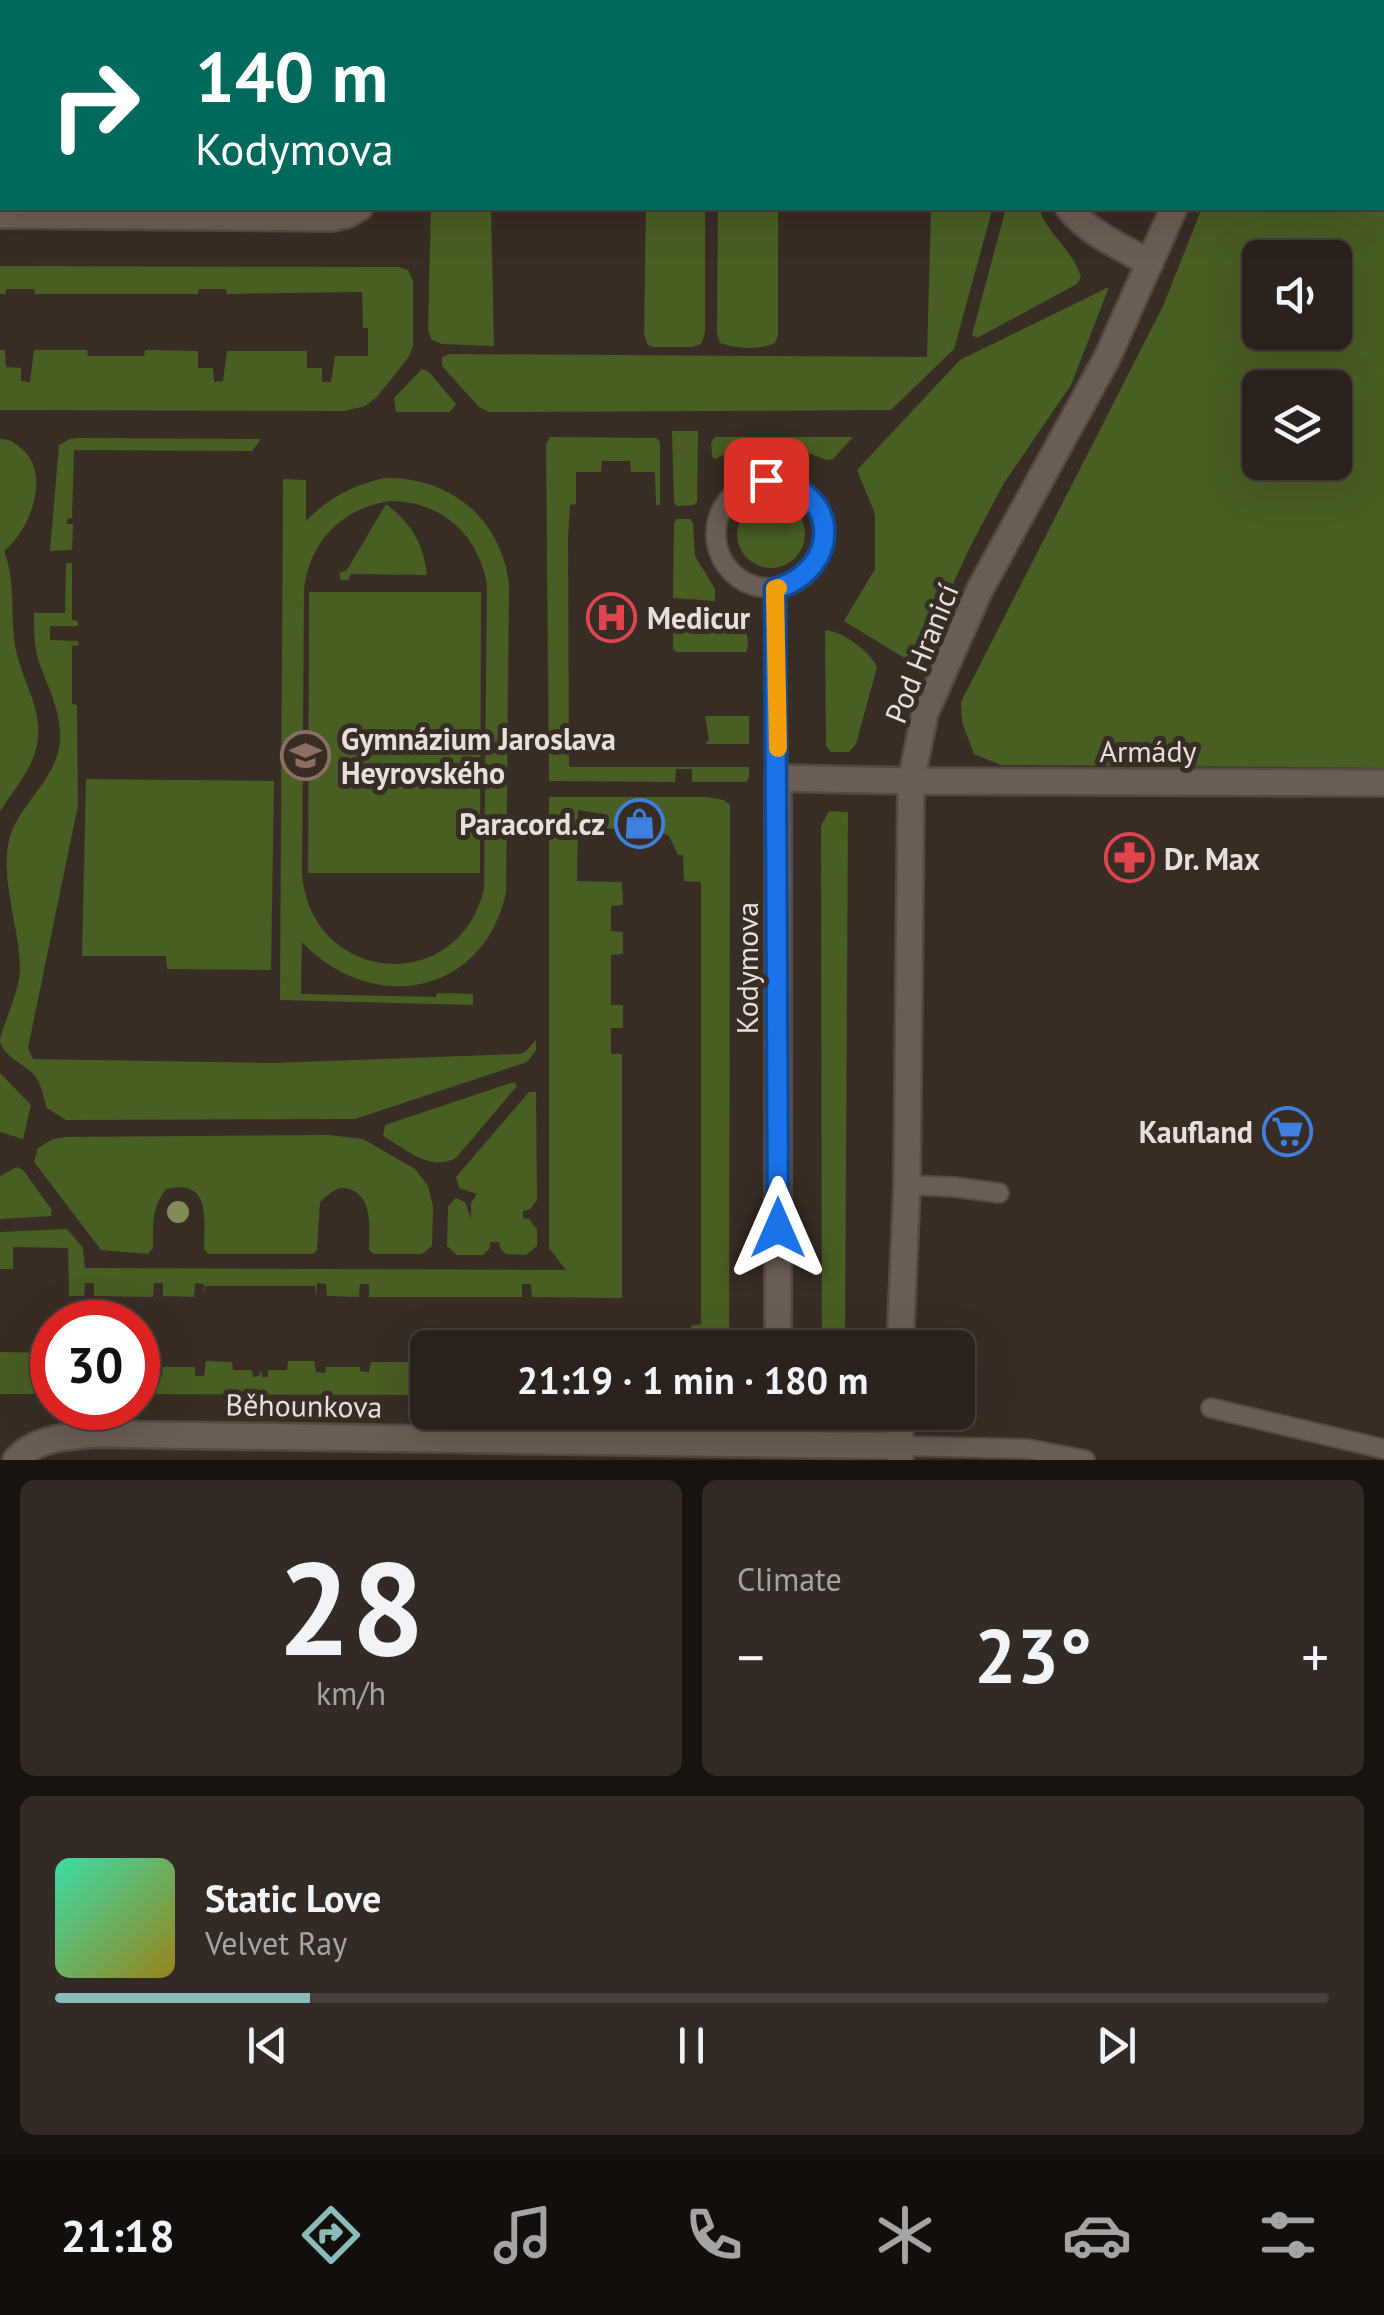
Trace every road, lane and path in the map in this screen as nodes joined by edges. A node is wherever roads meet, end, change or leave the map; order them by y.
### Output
1 (355, 210) edge
2 (1072, 210) edge
3 (1173, 210) edge
4 (0, 215) edge
5 (1150, 263) junction
6 (775, 589) junction
7 (778, 778) junction
8 (911, 782) junction
9 (1384, 783) edge
10 (907, 1185) junction
11 (999, 1194) dead end
12 (778, 1330) edge
13 (901, 1330) edge
14 (1211, 1408) dead end
15 (779, 1430) edge
16 (779, 1442) junction
17 (1384, 1448) edge
18 (253, 1449) edge
19 (900, 1453) edge
20 (16, 1460) edge
21 (1085, 1460) edge

1 - 4 street
2 - 5 street
3 - 5 street, Pod Hranicí
5 - 8 street, Pod Hranicí
6 - 6 lane
6 - 7 lane, Kodymova
7 - 8 street, Armády
7 - 12 street, Kodymova
8 - 9 street, Armády
8 - 10 street, Pod Hranicí
10 - 11 lane
10 - 13 street, Pod Hranicí
14 - 17 lane
15 - 16 street
16 - 18 street, Běhounkova
16 - 19 street, Běhounkova
18 - 20 street, Běhounkova
19 - 21 lane

